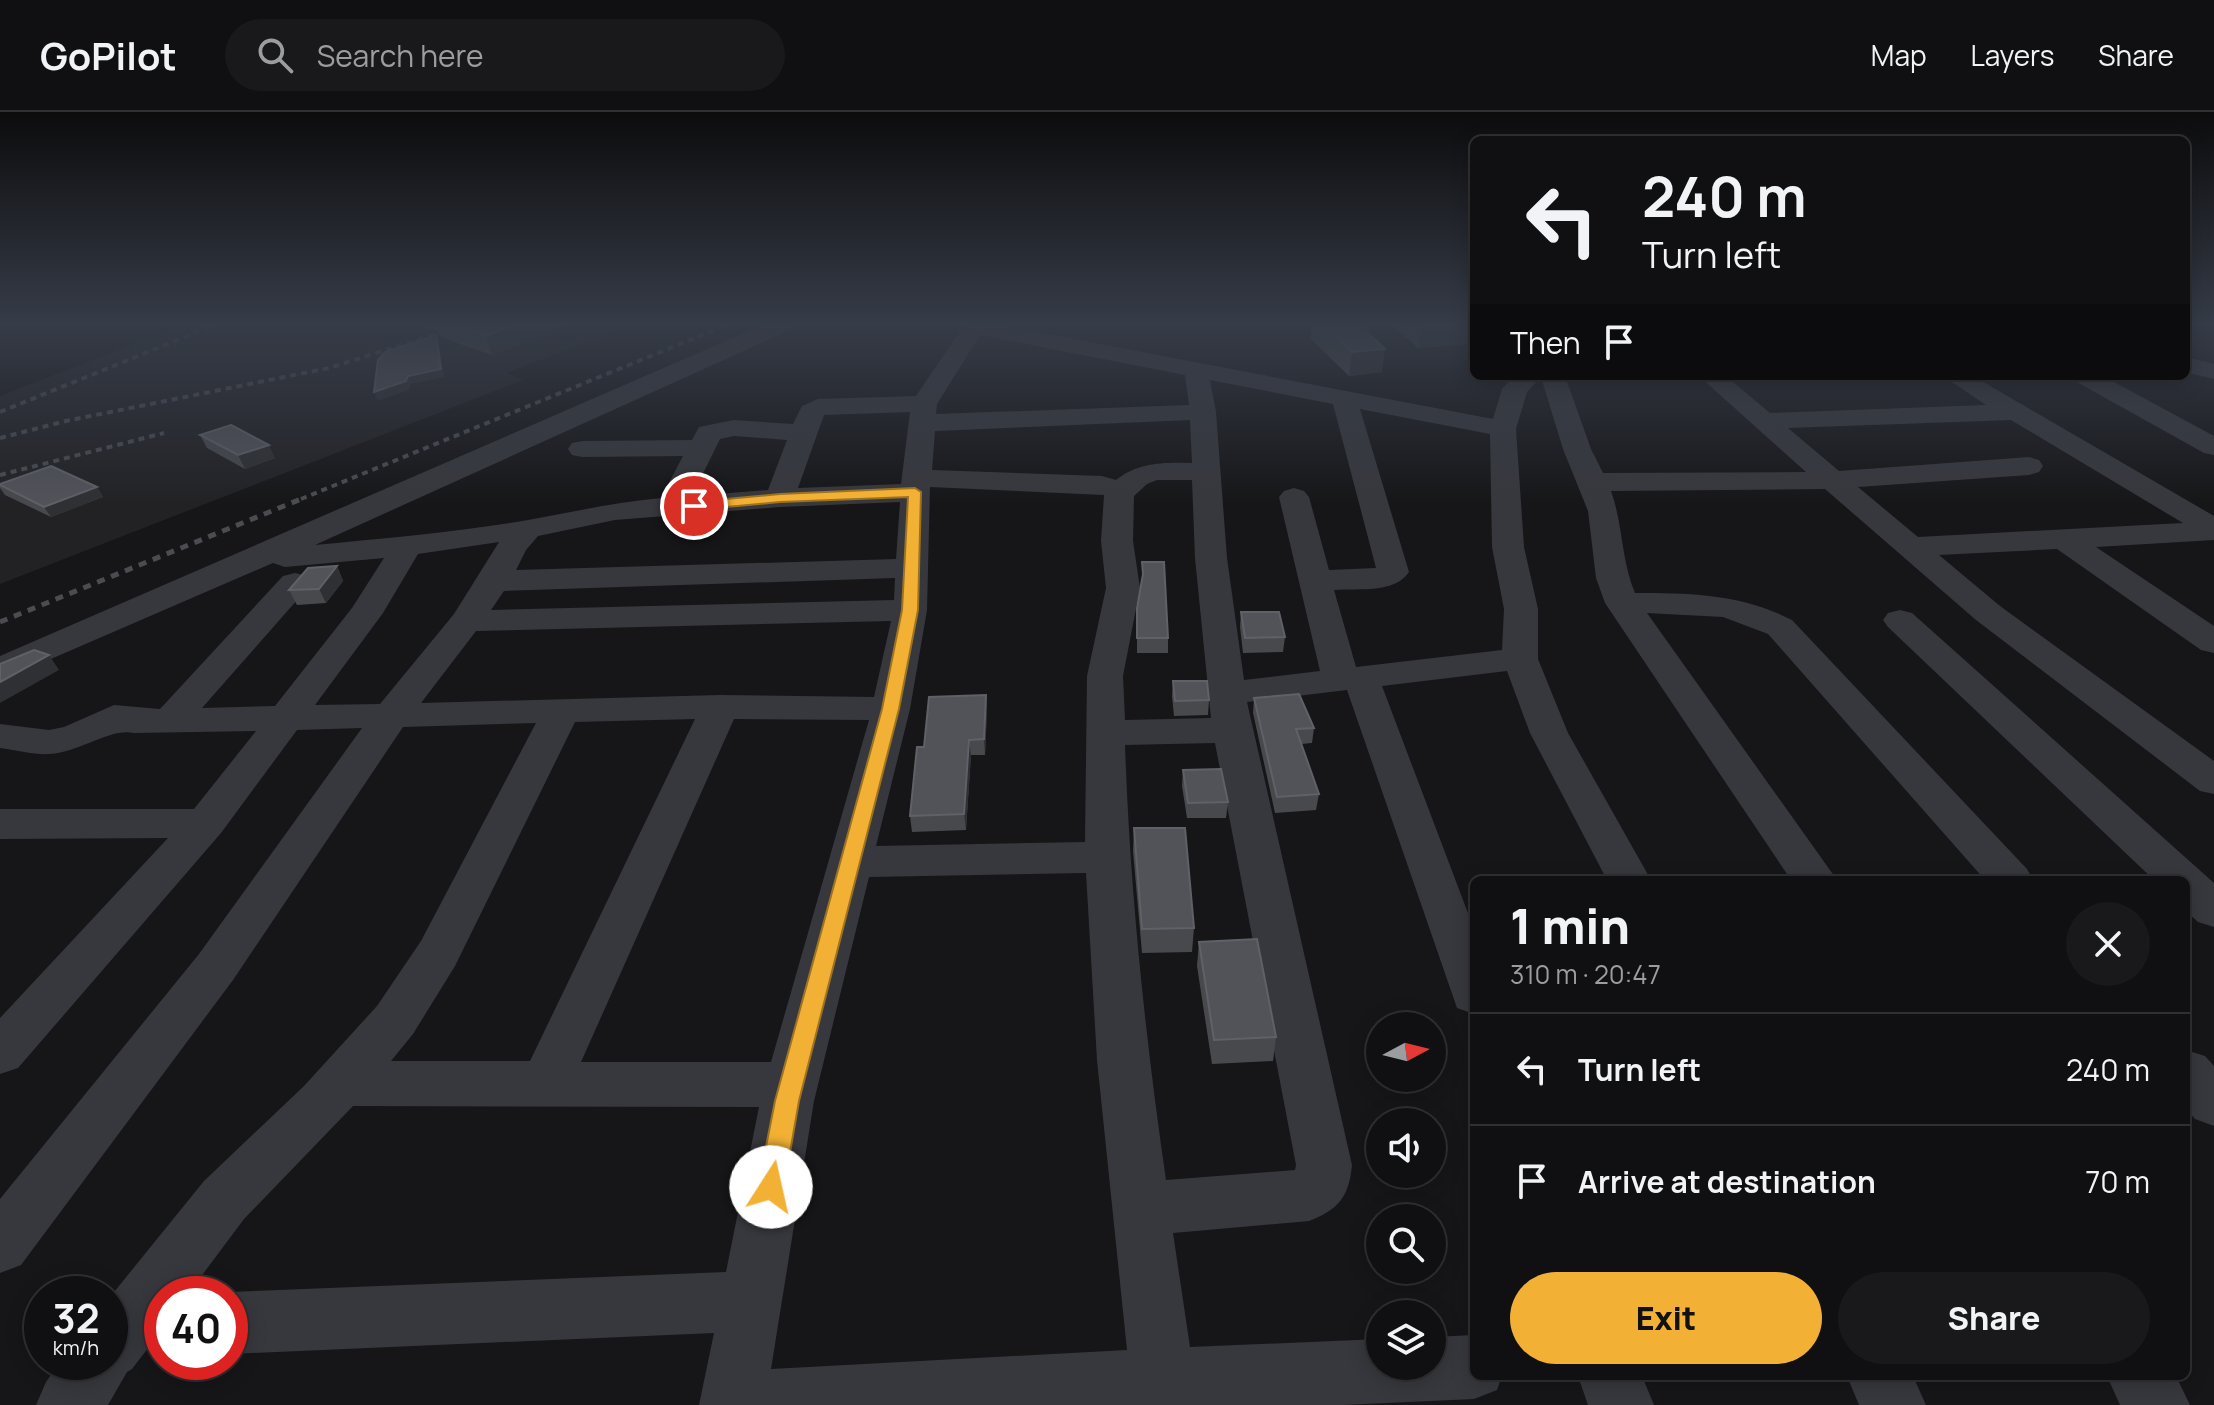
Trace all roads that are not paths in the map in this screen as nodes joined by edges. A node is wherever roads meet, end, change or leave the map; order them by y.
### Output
1 (649, 384) edge
2 (941, 384) edge
3 (1198, 384) edge
4 (1274, 384) edge
5 (1520, 384) edge
6 (1556, 384) edge
7 (1721, 384) edge
8 (1969, 384) edge
9 (2099, 384) edge
10 (1344, 398) junction
11 (1203, 412) junction
12 (2016, 412) junction
13 (924, 413) junction
14 (1764, 421) junction
15 (1503, 429) junction
16 (803, 433) junction
17 (2214, 447) edge
18 (701, 448) junction
19 (582, 449) dead end
20 (2029, 466) dead end
21 (1206, 472) junction
22 (1832, 480) junction
23 (1593, 482) junction
24 (915, 485) junction
25 (1119, 495) junction
26 (1294, 497) dead end
27 (780, 498) junction
28 (672, 507) junction
29 (528, 529) junction
30 (2214, 530) edge
31 (2064, 539) junction
32 (407, 546) junction
33 (1908, 547) junction
34 (257, 559) junction
35 (494, 581) junction
36 (1315, 581) junction
37 (295, 583) edge
38 (911, 589) junction
39 (1622, 603) junction
40 (1900, 620) dead end
41 (466, 621) junction
42 (2214, 642) edge
43 (1520, 659) junction
44 (0, 670) edge
45 (1351, 679) junction
46 (720, 707) junction
47 (891, 709) junction
48 (562, 710) junction
49 (1230, 711) junction
50 (392, 714) junction
51 (287, 717) junction
52 (170, 721) junction
53 (1105, 733) junction
54 (0, 736) edge
55 (2214, 781) edge
56 (206, 823) junction
57 (0, 824) edge
58 (1107, 857) junction
59 (849, 862) junction
60 (1627, 876) edge
61 (1812, 876) edge
62 (2007, 876) edge
63 (2178, 876) edge
64 (2190, 888) edge
65 (2214, 910) edge
66 (1470, 984) edge
67 (0, 1053) edge
68 (2190, 1076) edge
69 (340, 1083) junction
70 (545, 1084) junction
71 (791, 1085) junction
72 (2214, 1103) edge
73 (1139, 1209) junction
74 (0, 1245) edge
75 (750, 1301) junction
76 (248, 1322) edge
77 (128, 1335) edge
78 (1470, 1368) edge
79 (90, 1380) edge
80 (1162, 1380) junction
81 (1612, 1380) edge
82 (1881, 1380) edge
83 (2141, 1380) edge
84 (1369, 1388) edge
85 (732, 1404) edge
86 (69, 1405) edge
87 (1621, 1405) edge
88 (1893, 1405) edge
89 (2157, 1405) edge

1 - 34 street
2 - 13 street
3 - 11 street
4 - 10 street
5 - 15 street
6 - 23 street
7 - 14 street
8 - 12 street
9 - 17 street
10 - 15 street
10 - 36 street
11 - 13 street
11 - 21 street
12 - 14 street
12 - 30 street
13 - 16 street
13 - 24 street
14 - 22 street
15 - 43 street
16 - 18 street
16 - 27 street
18 - 19 street
18 - 28 street
20 - 22 street
21 - 25 street
21 - 49 street
22 - 23 street
22 - 33 street
23 - 39 street
24 - 25 street
24 - 27 street
24 - 38 street
25 - 53 street
26 - 36 street
27 - 28 street
28 - 29 street
29 - 32 street
29 - 35 street
30 - 31 street
31 - 33 street
31 - 42 street
32 - 34 street
32 - 51 street
33 - 55 street
34 - 44 street
35 - 38 street
35 - 41 street
36 - 45 street
37 - 52 street
38 - 41 street
38 - 47 street
39 - 61 street
39 - 62 street
40 - 63 street
41 - 50 street
43 - 45 street
43 - 60 street
45 - 49 street
45 - 66 street
46 - 47 street
46 - 48 street
46 - 70 street
47 - 59 street
48 - 50 street
48 - 69 street
49 - 53 street
49 - 73 street
50 - 51 street
50 - 74 street
51 - 52 street
51 - 56 street
52 - 54 street
53 - 58 street
56 - 57 street
56 - 67 street
58 - 59 street
58 - 73 street
59 - 71 street
64 - 65 street
68 - 72 street
69 - 70 street
69 - 77 street
70 - 71 street
71 - 75 street
73 - 80 street
75 - 76 street
75 - 85 street
78 - 84 street
79 - 86 street
80 - 84 street
80 - 85 street
81 - 87 street
82 - 88 street
83 - 89 street

